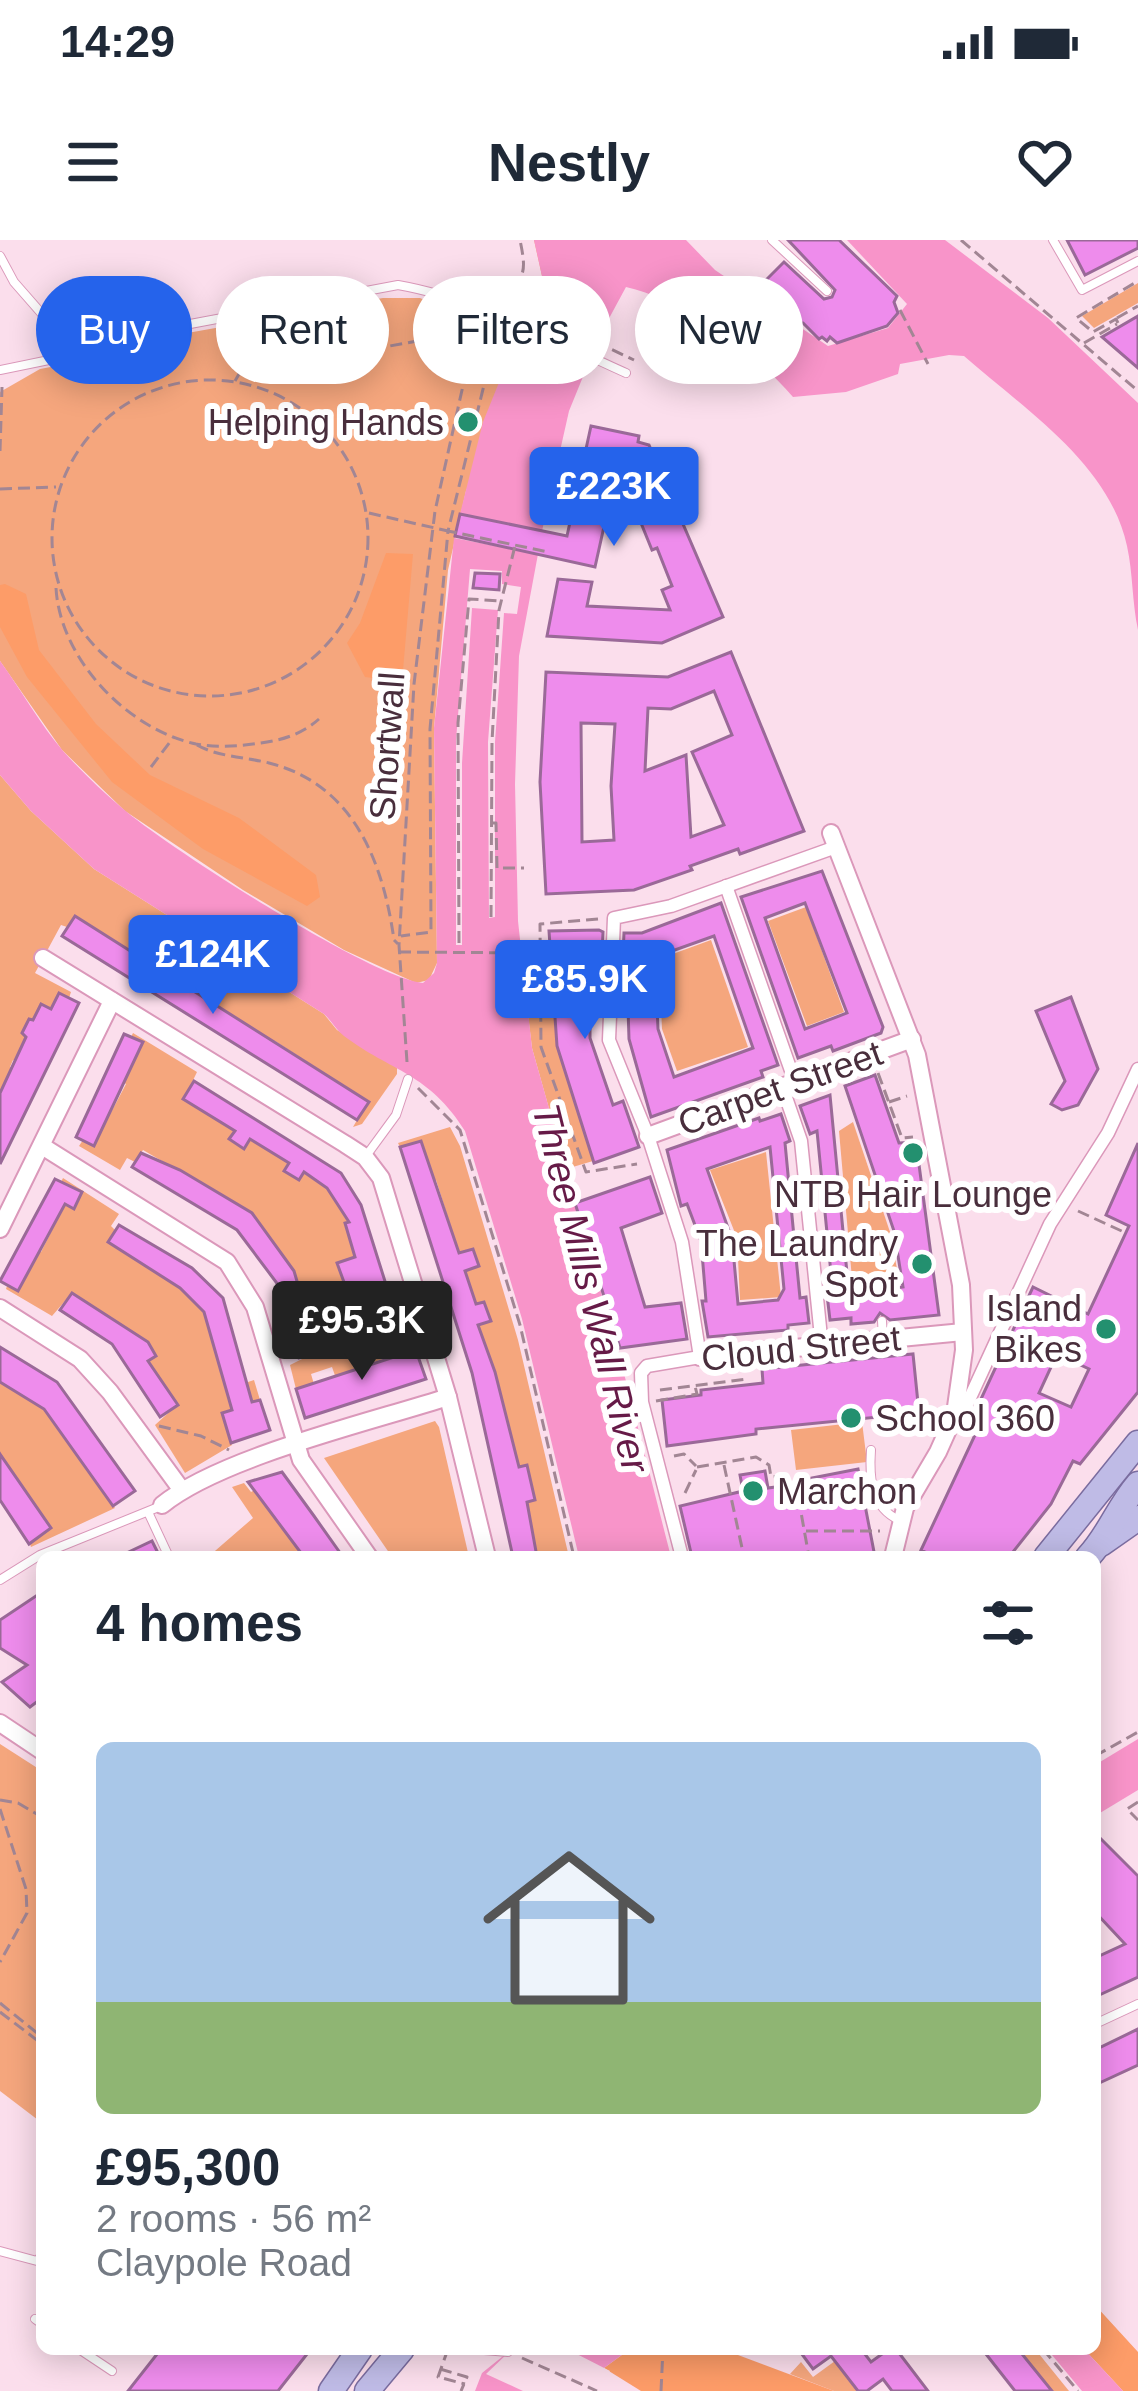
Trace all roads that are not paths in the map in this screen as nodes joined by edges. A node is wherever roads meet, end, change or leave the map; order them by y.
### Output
1 (772, 240) edge
2 (1053, 240) edge
3 (0, 256) edge
4 (1138, 261) edge
5 (827, 291) dead end
6 (36, 307) edge
7 (192, 325) edge
8 (36, 363) edge
9 (2, 370) edge
10 (626, 373) dead end
11 (834, 840) joint
12 (726, 886) junction
13 (43, 958) dead end
14 (112, 1000) junction
15 (913, 1032) junction
16 (1138, 1070) edge
17 (408, 1081) road end
18 (788, 1084) junction
19 (648, 1136) junction
20 (42, 1146) junction
21 (365, 1157) junction
22 (0, 1229) edge
23 (0, 1308) edge
24 (881, 1321) dead end
25 (963, 1332) junction
26 (884, 1340) junction
27 (822, 1347) junction
28 (700, 1357) junction
29 (448, 1397) junction
30 (1138, 1443) edge
31 (295, 1447) junction
32 (871, 1450) dead end
33 (938, 1452) junction
34 (1138, 1484) edge
35 (181, 1489) junction
36 (155, 1509) junction
37 (1138, 1518) edge
38 (900, 1521) junction
39 (50, 1551) edge
40 (167, 1551) edge
41 (365, 1551) edge
42 (486, 1551) edge
43 (680, 1551) edge
44 (894, 1551) edge
45 (1051, 1551) edge
46 (1094, 1551) edge
47 (36, 1558) edge
48 (0, 1580) edge
49 (0, 1724) edge
50 (36, 1747) edge
51 (1138, 2004) edge
52 (1101, 2021) edge
53 (0, 2251) edge
54 (36, 2261) edge
55 (88, 2355) edge
56 (356, 2355) edge
57 (397, 2355) edge
58 (112, 2371) dead end
59 (331, 2391) edge
60 (367, 2391) edge

1 - 5 lane
2 - 4 lane
3 - 6 lane
7 - 10 lane
8 - 9 lane
11 - 12 street
11 - 15 street
12 - 18 street
12 - 19 street
13 - 14 street
14 - 20 street
14 - 21 street
15 - 18 street, Carpet Street
15 - 25 street
16 - 33 street
17 - 21 lane
18 - 19 street, Carpet Street
18 - 27 street
19 - 28 street
20 - 22 street
20 - 31 street
21 - 29 street
23 - 35 street
24 - 26 lane
25 - 26 street, Cloud Street
25 - 33 street
26 - 27 street, Cloud Street
27 - 28 street, Cloud Street
28 - 43 street, Cloud Street
29 - 31 street
29 - 42 street
30 - 45 main road
31 - 35 street
31 - 41 street
32 - 38 lane
33 - 38 street
34 - 46 main road
35 - 36 street
36 - 39 lane
36 - 40 lane
37 - 46 main road
38 - 44 street
47 - 48 lane
49 - 50 street
51 - 52 lane
53 - 54 lane
55 - 58 lane
56 - 59 main road
57 - 60 main road

